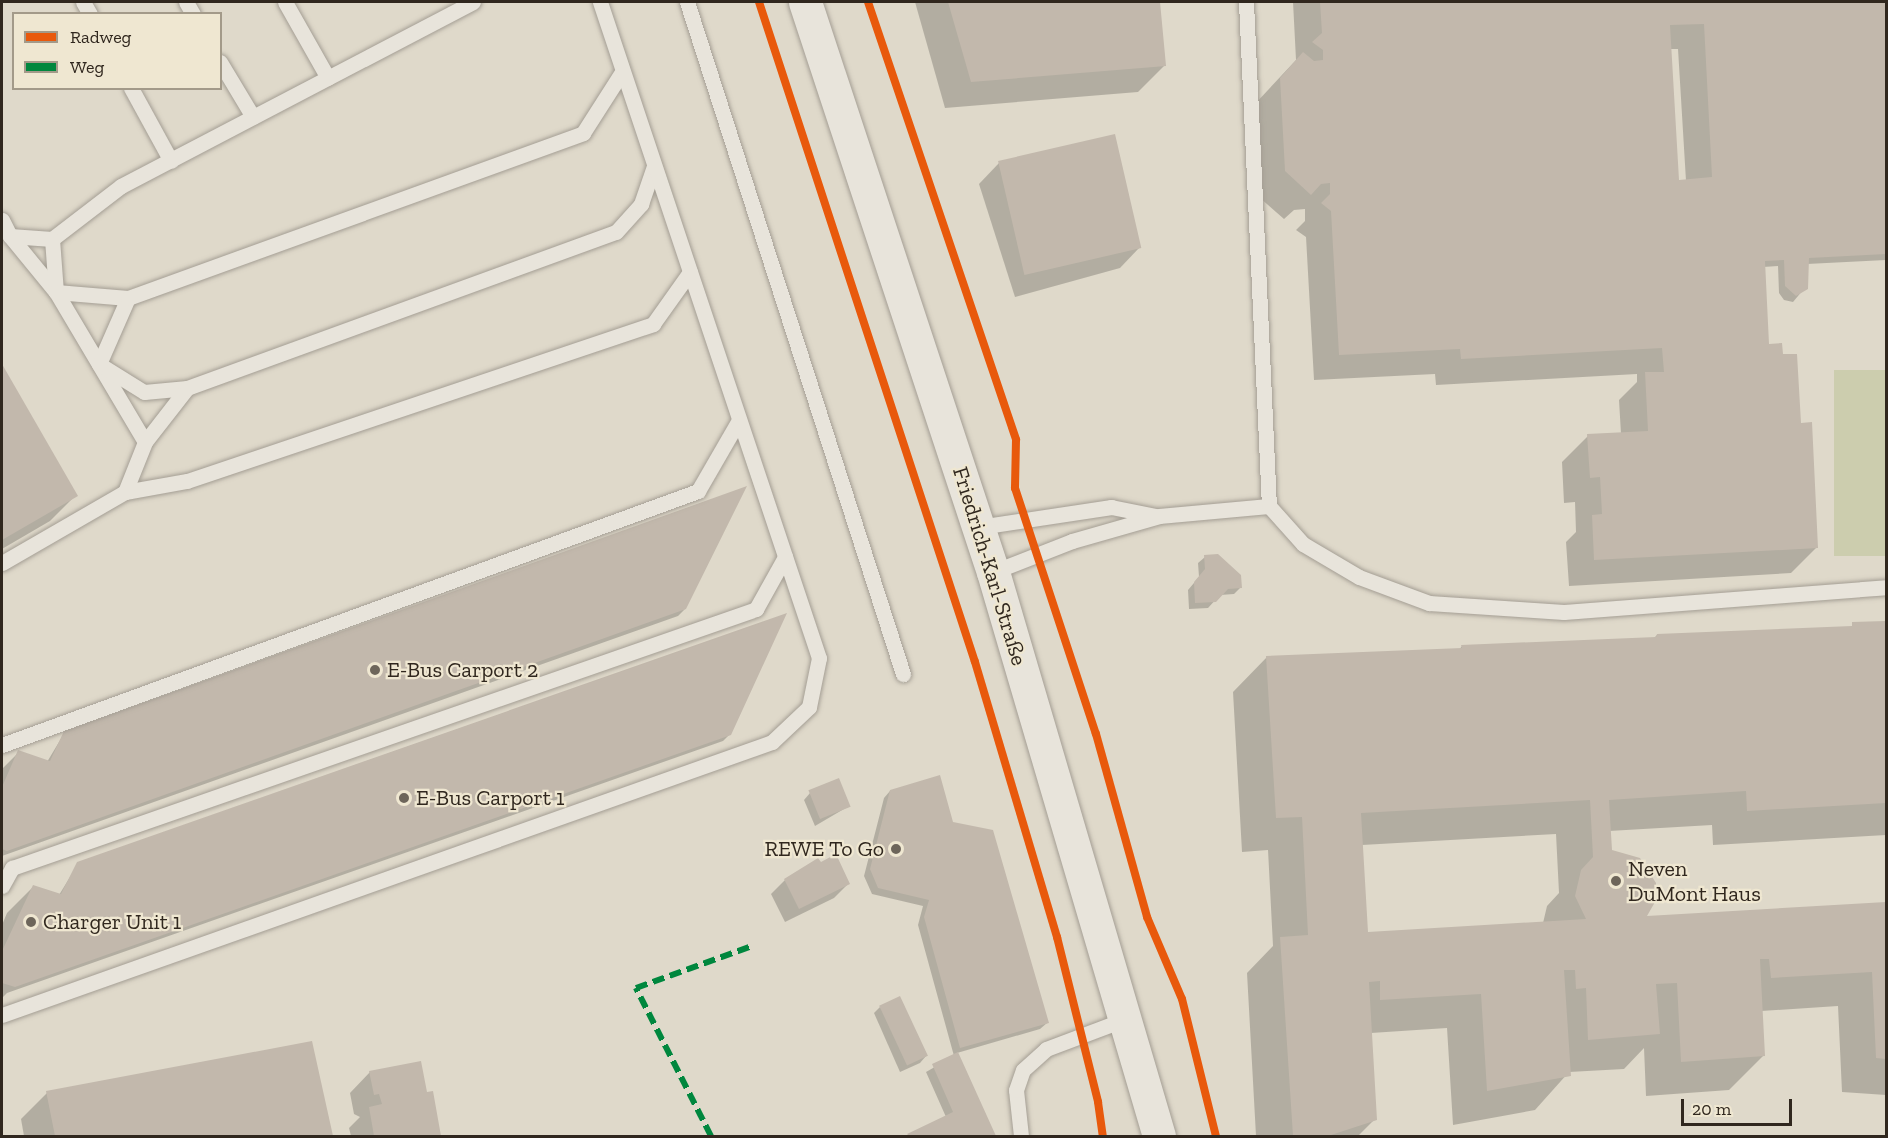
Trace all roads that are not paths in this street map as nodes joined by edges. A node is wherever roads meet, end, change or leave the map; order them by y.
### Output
1 (285, 2) edge
2 (473, 2) edge
3 (687, 2) edge
4 (805, 2) edge
5 (1246, 2) edge
6 (598, 3) edge
7 (222, 65) edge
8 (622, 72) junction
9 (328, 78) junction
10 (132, 90) edge
11 (253, 117) junction
12 (171, 161) junction
13 (654, 166) junction
14 (2, 220) edge
15 (10, 236) junction
16 (52, 239) junction
17 (690, 272) junction
18 (56, 292) junction
19 (128, 298) junction
20 (99, 363) junction
21 (187, 388) junction
22 (740, 420) junction
23 (145, 442) junction
24 (125, 492) junction
25 (1269, 506) junction
26 (1159, 516) junction
27 (979, 528) junction
28 (785, 557) junction
29 (2, 563) edge
30 (993, 572) junction
31 (1887, 587) edge
32 (903, 674) dead end
33 (2, 745) edge
34 (2, 885) edge
35 (2, 1015) edge
36 (1126, 1019) junction
37 (1152, 1128) edge
38 (1021, 1137) edge
39 (1173, 1137) edge

1 - 9 lane
2 - 9 lane
3 - 32 lane
4 - 27 main road, Friedrich-Karl-Straße
5 - 25 lane
6 - 8 lane
7 - 11 lane
8 - 13 lane
8 - 19 lane
9 - 11 lane
10 - 12 lane
11 - 12 lane
12 - 16 lane
13 - 17 lane
13 - 21 lane
14 - 15 lane
15 - 16 lane
15 - 18 lane
16 - 18 lane
17 - 22 lane
17 - 24 lane
18 - 19 lane
18 - 20 lane
19 - 20 lane
20 - 21 lane
20 - 23 lane
21 - 23 lane
22 - 28 lane
22 - 33 lane
23 - 24 lane
24 - 29 lane
25 - 26 lane
25 - 31 lane
26 - 27 lane
26 - 30 lane
27 - 30 main road, Friedrich-Karl-Straße
28 - 34 lane
28 - 35 lane
30 - 36 main road, Friedrich-Karl-Straße
36 - 37 main road, Friedrich-Karl-Straße
36 - 38 lane
37 - 39 main road

